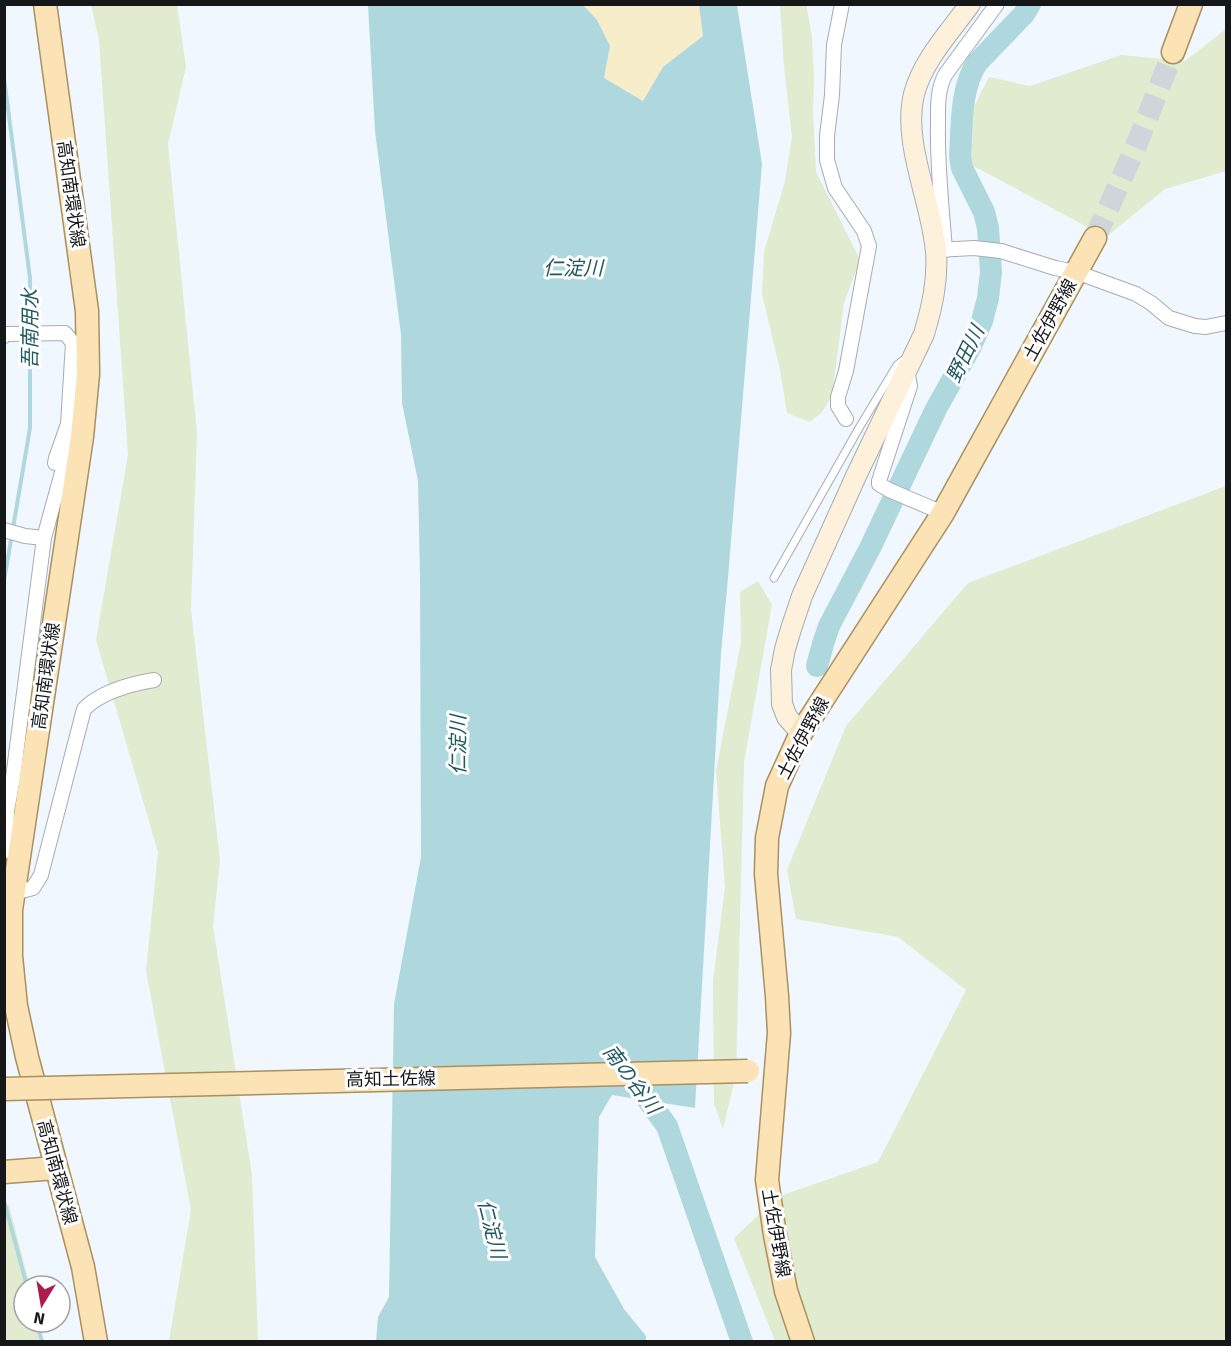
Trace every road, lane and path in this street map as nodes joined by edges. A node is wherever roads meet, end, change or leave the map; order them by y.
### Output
1 (45, 4) edge
2 (842, 4) edge
3 (970, 4) edge
4 (997, 4) edge
5 (1191, 4) edge
6 (1173, 52) tunnel mouth
7 (1095, 238) tunnel mouth
8 (940, 250) junction
9 (1076, 272) junction
10 (1227, 323) edge
11 (4, 336) edge
12 (916, 351) junction
13 (907, 370) junction
14 (846, 419) dead end
15 (82, 437) junction
16 (51, 511) junction
17 (943, 513) junction
18 (4, 530) edge
19 (44, 538) junction
20 (774, 578) dead end
21 (154, 680) dead end
22 (801, 733) junction
23 (19, 859) junction
24 (10, 906) edge
25 (777, 1070) junction
26 (4, 1089) edge
27 (56, 1168) junction
28 (4, 1172) edge
29 (96, 1341) edge
30 (802, 1341) edge

1 - 15 main road, 高知南環状線
2 - 14 street
3 - 8 street
4 - 8 street
5 - 6 main road
7 - 9 main road, 土佐伊野線
8 - 9 street
8 - 12 street
9 - 10 street
9 - 17 main road, 土佐伊野線
11 - 16 street
12 - 13 street
12 - 20 lane
13 - 17 street
13 - 22 street
15 - 16 street
15 - 23 main road, 高知南環状線
16 - 19 street
17 - 22 main road, 土佐伊野線
18 - 19 street
19 - 23 street
21 - 24 street
22 - 25 main road, 土佐伊野線
23 - 24 main road, 高知南環状線
24 - 27 main road, 高知南環状線
25 - 26 main road, 高知土佐線, bridge
25 - 30 main road, 土佐伊野線
27 - 28 main road
27 - 29 main road, 高知南環状線

